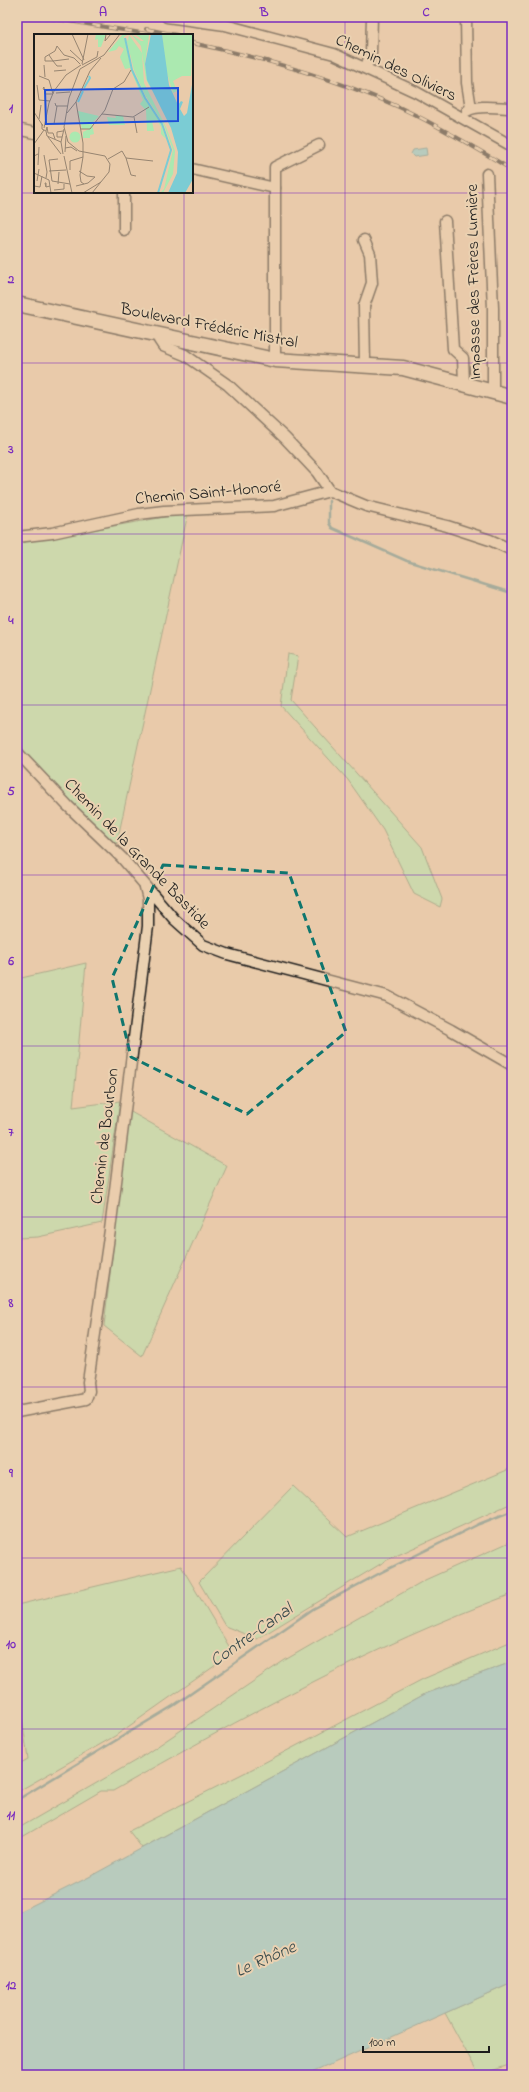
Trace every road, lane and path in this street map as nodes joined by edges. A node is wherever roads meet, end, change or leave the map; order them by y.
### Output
1 (166, 17) edge
2 (372, 17) edge
3 (466, 17) edge
4 (366, 67) junction
5 (471, 108) junction
6 (512, 108) edge
7 (462, 118) junction
8 (17, 129) edge
9 (34, 133) edge
10 (319, 145) dead end
11 (512, 146) edge
12 (193, 169) edge
13 (488, 174) dead end
14 (275, 188) junction
15 (124, 193) edge
16 (445, 221) dead end
17 (124, 230) dead end
18 (364, 240) dead end
19 (17, 304) edge
20 (159, 336) junction
21 (275, 360) junction
22 (365, 364) junction
23 (464, 383) junction
24 (493, 390) junction
25 (512, 397) edge
26 (330, 491) junction
27 (17, 537) edge
28 (512, 550) edge
29 (17, 752) edge
30 (144, 884) junction
31 (512, 1065) edge
32 (17, 1412) edge

1 - 4 street, Chemin des Oliviers
2 - 4 street
3 - 5 street
4 - 7 street, Chemin des Oliviers
5 - 6 street
5 - 7 street
7 - 11 street, Chemin des Oliviers
8 - 9 street
10 - 14 street
12 - 14 street
13 - 24 street, Impasse des Frères Lumière
14 - 21 street
15 - 17 street
16 - 23 street
18 - 22 street
19 - 20 main road, Boulevard Frédéric Mistral
20 - 21 main road, Boulevard Frédéric Mistral
20 - 26 street
21 - 22 main road, Boulevard Frédéric Mistral
22 - 23 main road, Boulevard Frédéric Mistral
23 - 24 main road, Boulevard Frédéric Mistral
24 - 25 main road, Boulevard Frédéric Mistral
26 - 27 street, Chemin Saint-Honoré
26 - 28 street
29 - 30 street, Chemin de la Grande Bastide
30 - 31 street, Chemin de la Grande Bastide
30 - 32 street, Chemin de Bourbon

